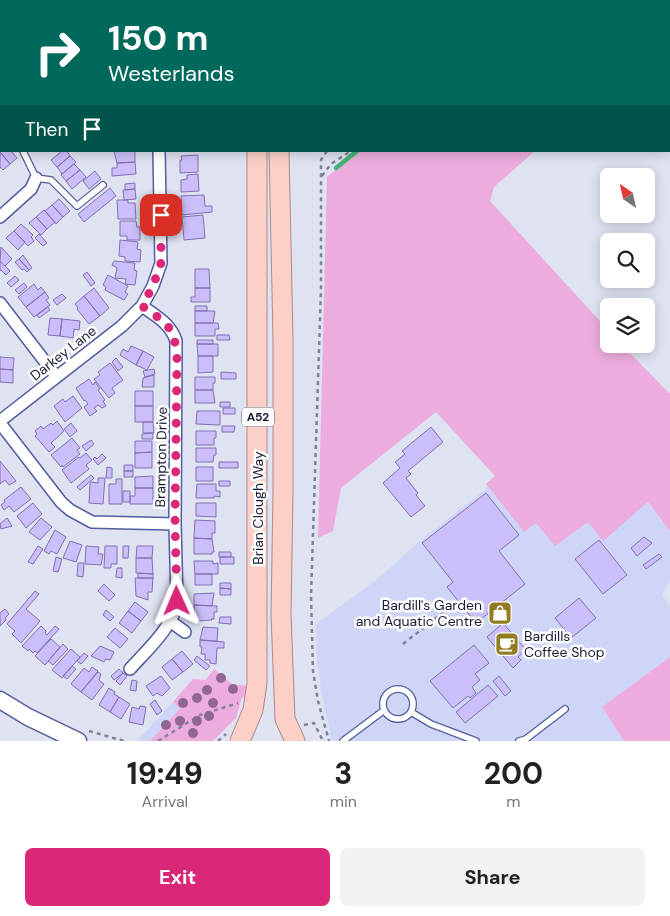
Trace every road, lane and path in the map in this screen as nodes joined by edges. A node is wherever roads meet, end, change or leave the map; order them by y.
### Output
1 (23, 152) edge
2 (159, 152) edge
3 (257, 152) edge
4 (279, 152) edge
5 (326, 152) edge
6 (350, 152) edge
7 (322, 177) junction
8 (36, 178) junction
9 (102, 185) dead end
10 (0, 217) edge
11 (0, 303) edge
12 (142, 306) junction
13 (56, 376) junction
14 (0, 422) edge
15 (175, 524) junction
16 (458, 600) dead end
17 (170, 621) junction
18 (185, 632) dead end
19 (403, 644) dead end
20 (130, 669) dead end
21 (0, 700) edge
22 (244, 700) dead end
23 (565, 709) dead end
24 (384, 711) junction
25 (411, 712) junction
26 (314, 723) dead end
27 (82, 738) edge
28 (124, 741) edge
29 (158, 741) edge
30 (240, 741) edge
31 (295, 741) edge
32 (323, 741) edge
33 (329, 741) edge
34 (343, 741) edge
35 (476, 741) edge
36 (519, 741) edge

1 - 8 lane
2 - 12 street, Darkey Lane
3 - 30 highway, Brian Clough Way / A52
4 - 31 highway, Brian Clough Way / A52
5 - 7 path
6 - 7 path
7 - 33 path
8 - 9 lane
8 - 10 street
11 - 13 street
12 - 13 street, Darkey Lane
12 - 15 street, Brampton Drive
13 - 14 street, Darkey Lane
14 - 15 street
15 - 17 street, Brampton Drive
16 - 19 path
17 - 18 street
17 - 20 street, Brampton Drive
21 - 27 main road
22 - 29 path
23 - 36 lane
24 - 25 lane
24 - 25 lane
24 - 34 lane
25 - 35 lane
26 - 32 path
27 - 28 path

